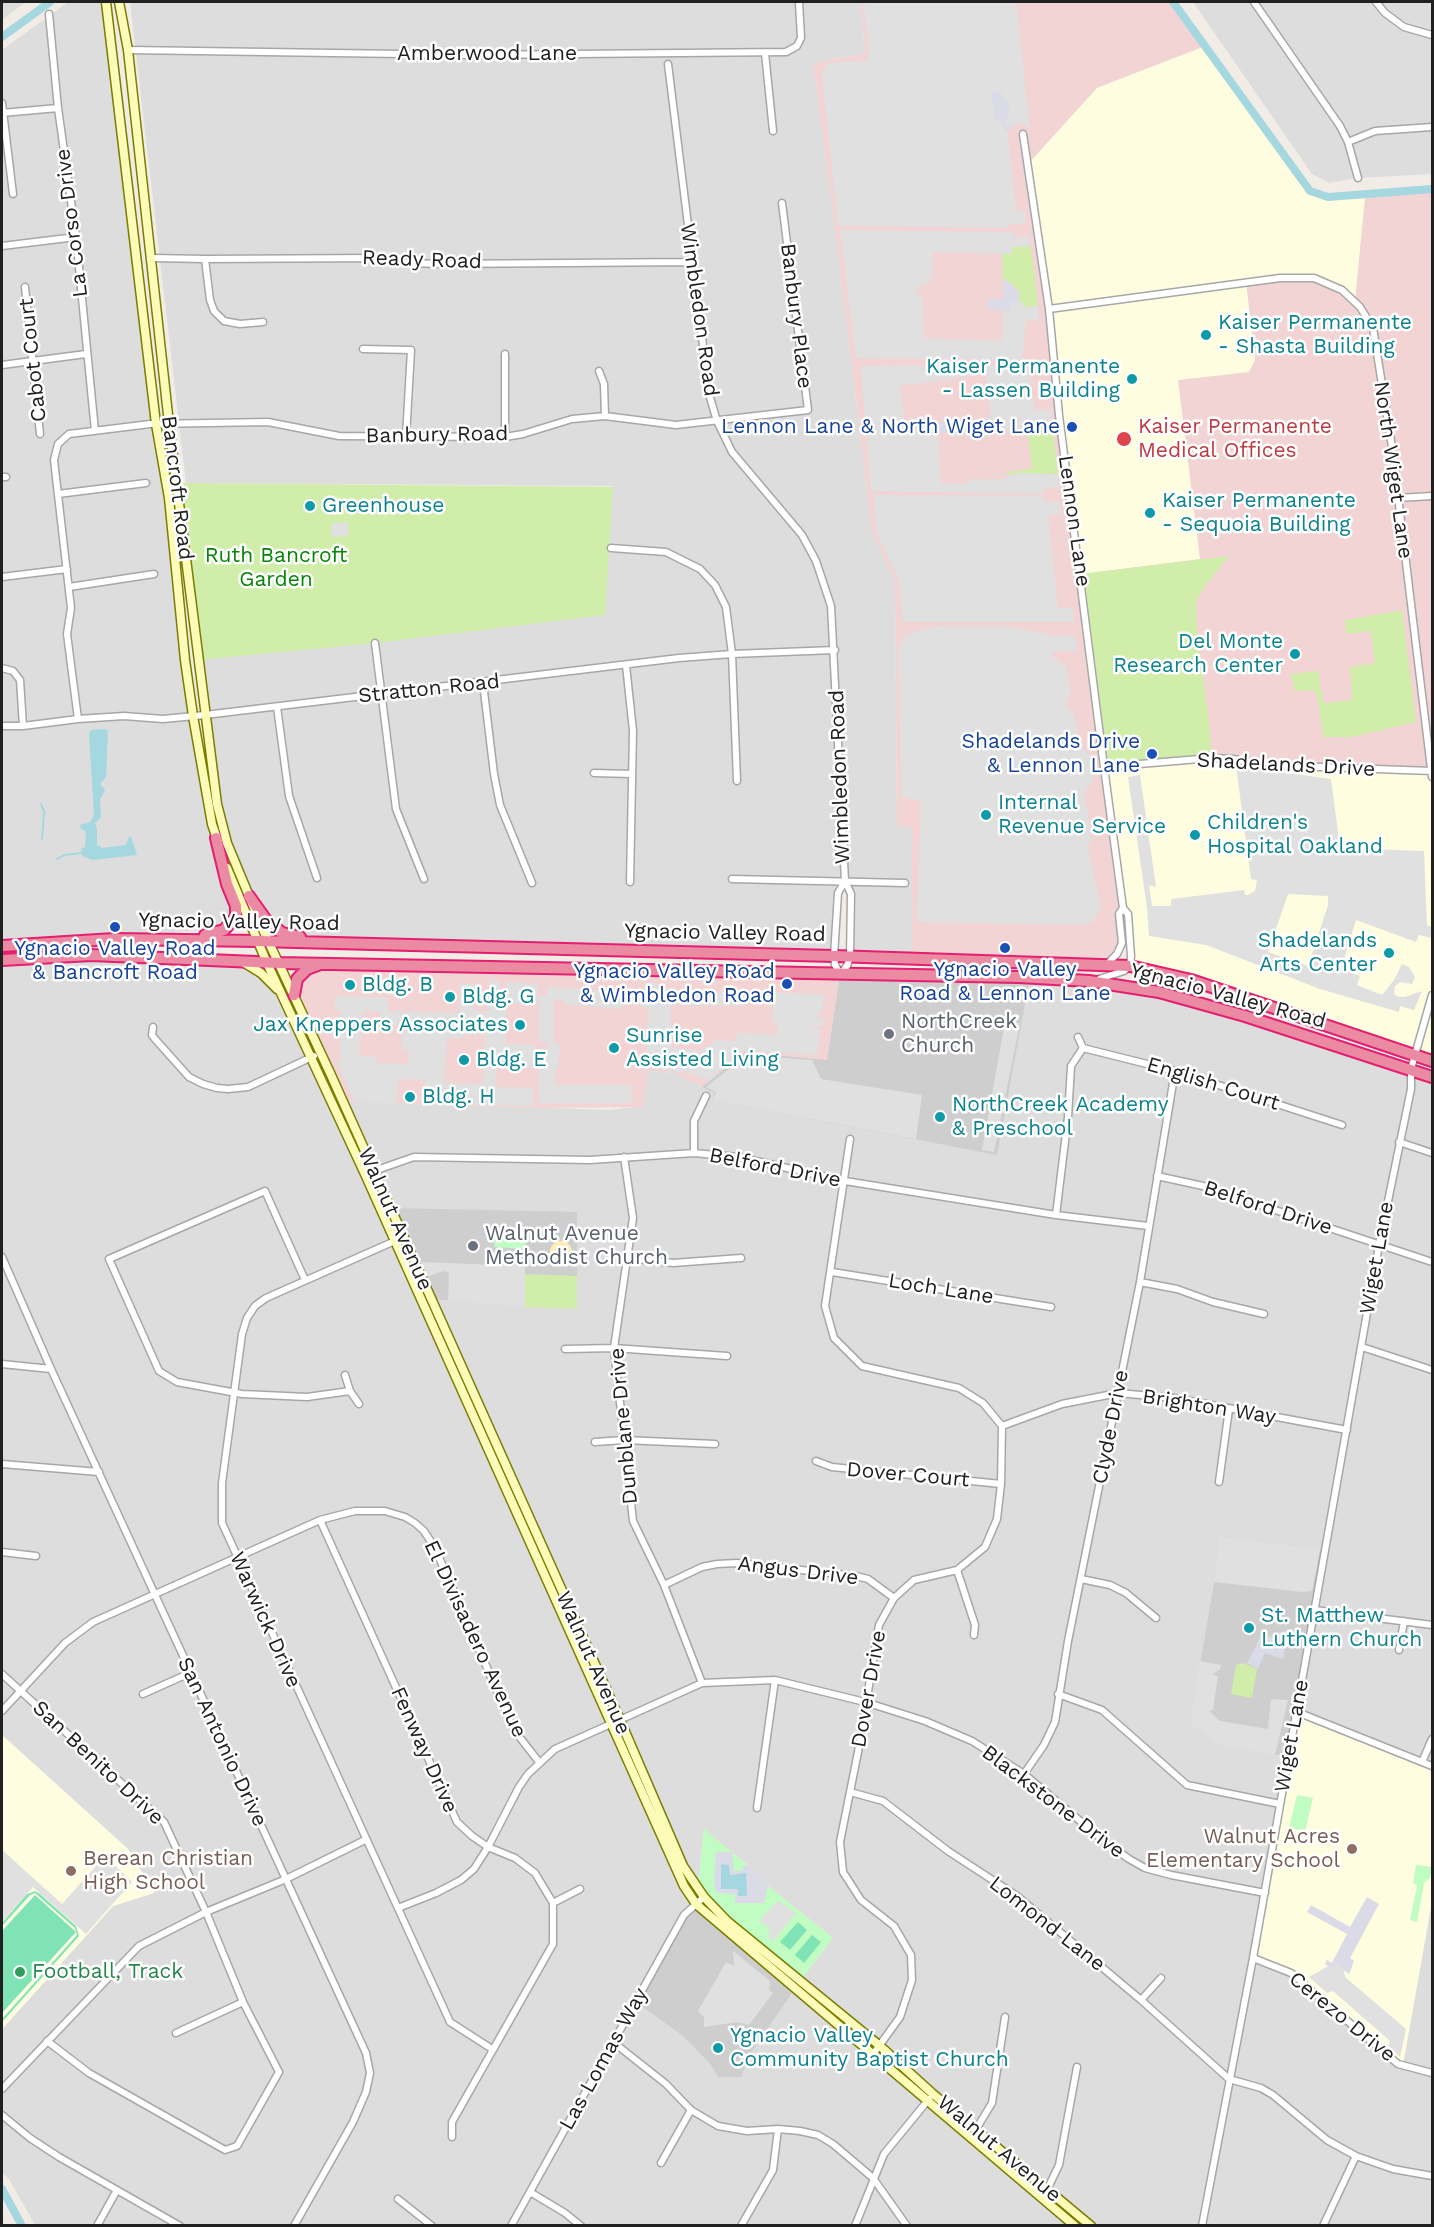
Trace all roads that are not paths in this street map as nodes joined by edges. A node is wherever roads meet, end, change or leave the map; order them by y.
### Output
1 (106, 2) edge
2 (119, 2) edge
3 (799, 2) edge
4 (1254, 2) edge
5 (1376, 2) edge
6 (49, 14) dead end
7 (111, 28) junction
8 (1432, 34) edge
9 (128, 50) junction
10 (765, 53) junction
11 (668, 64) dead end
12 (2, 103) edge
13 (58, 108) junction
14 (2, 113) edge
15 (1432, 127) edge
16 (773, 131) dead end
17 (1023, 134) dead end
18 (1348, 142) junction
19 (1358, 178) dead end
20 (13, 194) dead end
21 (782, 203) dead end
22 (76, 237) junction
23 (2, 246) edge
24 (152, 258) junction
25 (205, 259) junction
26 (692, 262) junction
27 (25, 286) dead end
28 (1049, 309) junction
29 (263, 322) dead end
30 (363, 348) dead end
31 (86, 354) junction
32 (505, 354) dead end
33 (34, 361) junction
34 (2, 365) edge
35 (599, 371) dead end
36 (605, 416) junction
37 (717, 421) junction
38 (156, 424) junction
39 (169, 424) junction
40 (95, 431) junction
41 (40, 434) dead end
42 (505, 436) junction
43 (405, 437) junction
44 (146, 483) dead end
45 (58, 494) junction
46 (1432, 496) edge
47 (1398, 498) junction
48 (611, 548) dead end
49 (67, 569) junction
50 (154, 574) dead end
51 (2, 577) edge
52 (69, 587) junction
53 (375, 643) dead end
54 (835, 650) junction
55 (732, 654) junction
56 (626, 665) junction
57 (2, 668) edge
58 (483, 683) junction
59 (381, 694) junction
60 (277, 706) junction
61 (205, 715) junction
62 (192, 716) junction
63 (78, 719) junction
64 (2, 726) edge
65 (23, 726) junction
66 (1104, 766) junction
67 (1432, 771) edge
68 (594, 773) dead end
69 (632, 774) junction
70 (1432, 777) edge
71 (737, 781) dead end
72 (216, 838) junction
73 (317, 878) dead end
74 (424, 879) dead end
75 (732, 879) dead end
76 (845, 881) junction
77 (630, 882) dead end
78 (532, 883) dead end
79 (905, 884) dead end
80 (249, 896) junction
81 (1123, 908) junction
82 (835, 936) junction
83 (850, 937) junction
84 (163, 939) junction
85 (263, 941) junction
86 (338, 943) junction
87 (2, 946) edge
88 (834, 956) junction
89 (850, 957) junction
90 (2, 960) edge
91 (242, 962) junction
92 (273, 963) junction
93 (320, 964) junction
94 (1107, 965) junction
95 (1130, 966) junction
96 (840, 974) junction
97 (1089, 981) junction
98 (282, 995) junction
99 (294, 995) junction
100 (1432, 995) edge
101 (153, 1027) dead end
102 (1078, 1037) dead end
103 (1083, 1048) junction
104 (320, 1052) junction
105 (1415, 1055) junction
106 (310, 1057) junction
107 (1432, 1061) edge
108 (1411, 1070) junction
109 (1175, 1071) junction
110 (1432, 1077) edge
111 (706, 1096) dead end
112 (1342, 1125) dead end
113 (850, 1139) dead end
114 (1399, 1142) junction
115 (694, 1153) junction
116 (1432, 1154) edge
117 (624, 1157) junction
118 (369, 1172) junction
119 (1157, 1176) junction
120 (845, 1181) junction
121 (1056, 1215) junction
122 (1148, 1226) junction
123 (403, 1238) junction
124 (393, 1242) junction
125 (1379, 1245) junction
126 (2, 1257) edge
127 (628, 1258) junction
128 (741, 1258) dead end
129 (1432, 1262) edge
130 (832, 1272) junction
131 (2, 1279) edge
132 (12, 1280) junction
133 (305, 1280) junction
134 (1140, 1282) junction
135 (1051, 1307) dead end
136 (1264, 1314) dead end
137 (1362, 1347) junction
138 (614, 1348) junction
139 (566, 1349) dead end
140 (727, 1356) dead end
141 (2, 1364) edge
142 (51, 1369) junction
143 (1432, 1370) edge
144 (345, 1376) dead end
145 (350, 1391) junction
146 (235, 1393) junction
147 (1118, 1393) junction
148 (359, 1404) dead end
149 (1229, 1409) junction
150 (1002, 1426) junction
151 (1347, 1430) junction
152 (624, 1440) junction
153 (595, 1442) dead end
154 (715, 1444) dead end
155 (816, 1461) dead end
156 (2, 1464) edge
157 (99, 1472) junction
158 (1219, 1482) dead end
159 (1001, 1484) junction
160 (320, 1520) junction
161 (2, 1552) edge
162 (36, 1556) dead end
163 (237, 1558) junction
164 (957, 1570) junction
165 (1081, 1579) junction
166 (664, 1585) junction
167 (155, 1595) junction
168 (894, 1598) junction
169 (1315, 1610) junction
170 (1156, 1618) dead end
171 (1404, 1621) junction
172 (1432, 1625) edge
173 (974, 1635) dead end
174 (1399, 1650) dead end
175 (190, 1672) junction
176 (2, 1674) edge
177 (775, 1680) junction
178 (702, 1683) junction
179 (20, 1690) junction
180 (143, 1694) dead end
181 (1058, 1694) junction
182 (865, 1702) junction
183 (2, 1711) edge
184 (1297, 1712) junction
185 (616, 1722) junction
186 (1432, 1739) edge
187 (539, 1762) junction
188 (1422, 1762) junction
189 (1432, 1766) edge
190 (1024, 1774) junction
191 (850, 1792) junction
192 (1280, 1804) junction
193 (757, 1808) dead end
194 (365, 1840) junction
195 (488, 1847) junction
196 (286, 1879) junction
197 (580, 1889) dead end
198 (1264, 1893) junction
199 (704, 1897) junction
200 (553, 1903) junction
201 (696, 1904) junction
202 (398, 1908) junction
203 (206, 1912) junction
204 (1253, 1958) junction
205 (1161, 1978) dead end
206 (1141, 2000) junction
207 (243, 2002) junction
208 (1005, 2017) dead end
209 (176, 2033) dead end
210 (47, 2041) junction
211 (613, 2043) junction
212 (492, 2049) junction
213 (877, 2050) junction
214 (1077, 2067) dead end
215 (1432, 2073) edge
216 (1229, 2079) junction
217 (2, 2089) edge
218 (930, 2097) junction
219 (691, 2110) junction
220 (2, 2115) edge
221 (778, 2129) junction
222 (973, 2133) junction
223 (452, 2137) dead end
224 (1356, 2156) junction
225 (661, 2163) dead end
226 (1432, 2176) edge
227 (873, 2178) junction
228 (1048, 2189) junction
229 (117, 2190) junction
230 (530, 2192) junction
231 (1042, 2197) junction
232 (398, 2199) dead end
233 (97, 2226) edge
234 (180, 2226) edge
235 (294, 2226) edge
236 (432, 2226) edge
237 (511, 2226) edge
238 (581, 2226) edge
239 (741, 2226) edge
240 (855, 2226) edge
241 (907, 2226) edge
242 (1075, 2226) edge
243 (1091, 2226) edge
244 (1202, 2226) edge
245 (1323, 2226) edge

1 - 7 street, Bancroft Road
2 - 9 street, Bancroft Road
3 - 10 street, Amberwood Lane
4 - 18 street
5 - 8 street
6 - 13 street, La Corso Drive
7 - 9 street
7 - 38 street, Bancroft Road
9 - 10 street, Amberwood Lane
9 - 24 street, Bancroft Road
10 - 16 street
11 - 26 street, Wimbledon Road
12 - 14 street
13 - 14 street
13 - 22 street, La Corso Drive
14 - 20 street
15 - 18 street
17 - 28 street, Lennon Lane
18 - 19 street
21 - 37 street, Banbury Place
22 - 23 street
22 - 31 street, La Corso Drive
24 - 25 street, Ready Road
24 - 39 street, Bancroft Road
25 - 26 street, Ready Road
25 - 29 street
26 - 37 street, Wimbledon Road
27 - 33 street, Cabot Court
28 - 47 street, North Wiget Lane
28 - 66 street, Lennon Lane
30 - 43 street
31 - 33 street
31 - 40 street, La Corso Drive
32 - 42 street
33 - 34 street
33 - 41 street, Cabot Court
35 - 36 street
36 - 37 street, Banbury Road
36 - 42 street, Banbury Road
37 - 54 street, Wimbledon Road
38 - 39 street, Banbury Road
38 - 40 street, Banbury Road
38 - 62 street, Bancroft Road
39 - 43 street, Banbury Road
39 - 61 street, Bancroft Road
40 - 45 street, Banbury Road
42 - 43 street, Banbury Road
44 - 45 street
45 - 49 street, Banbury Road
46 - 47 street
47 - 67 street, North Wiget Lane
48 - 55 street
49 - 51 street
49 - 52 street, Banbury Road
50 - 52 street
52 - 63 street
53 - 59 street
54 - 55 street, Stratton Road
54 - 76 street, Wimbledon Road
55 - 56 street, Stratton Road
55 - 71 street
56 - 58 street, Stratton Road
56 - 69 street
57 - 65 street
58 - 59 street, Stratton Road
58 - 78 street
59 - 60 street, Stratton Road
59 - 74 street
60 - 61 street, Stratton Road
60 - 73 street
61 - 62 street, Stratton Road
61 - 80 street, Bancroft Road
62 - 63 street, Stratton Road
62 - 72 street, Bancroft Road
63 - 65 street, Stratton Road
64 - 65 street, Stratton Road
66 - 67 street, Shadelands Drive
66 - 81 street, Lennon Lane
67 - 70 street, North Wiget Lane
68 - 69 street
69 - 77 street
72 - 84 highway
72 - 85 street, Bancroft Road
75 - 76 street
76 - 79 street
76 - 82 street, Wimbledon Road
76 - 83 street, Wimbledon Road
80 - 85 street, Bancroft Road
80 - 86 highway
81 - 94 street, Lennon Lane
81 - 95 street, Lennon Lane
82 - 83 street
82 - 88 street, Wimbledon Road
83 - 89 street, Wimbledon Road
84 - 85 highway, Ygnacio Valley Road
84 - 87 highway, Ygnacio Valley Road
85 - 86 highway, Ygnacio Valley Road
85 - 92 street, Bancroft Road
86 - 88 highway, Ygnacio Valley Road
88 - 89 highway, Ygnacio Valley Road
88 - 96 street, Wimbledon Road
89 - 94 highway, Ygnacio Valley Road
89 - 96 street
90 - 91 highway, Ygnacio Valley Road
91 - 92 highway, Ygnacio Valley Road
91 - 98 street
92 - 93 highway, Ygnacio Valley Road
92 - 98 street, Walnut Avenue
92 - 99 street, Walnut Avenue
93 - 96 highway, Ygnacio Valley Road
93 - 99 highway
94 - 95 highway, Ygnacio Valley Road
95 - 97 street
95 - 105 highway, Ygnacio Valley Road
96 - 97 highway, Ygnacio Valley Road
97 - 108 highway, Ygnacio Valley Road
98 - 106 street, Walnut Avenue
99 - 104 street, Walnut Avenue
100 - 105 street
101 - 106 street
102 - 103 street
103 - 109 street, English Court
103 - 121 street
104 - 106 street
104 - 118 street, Walnut Avenue
105 - 107 highway, Ygnacio Valley Road
105 - 108 street
106 - 118 street, Walnut Avenue
108 - 110 highway, Ygnacio Valley Road
108 - 114 street, Wiget Lane
109 - 112 street, English Court
109 - 119 street, Clyde Drive
111 - 115 street
113 - 120 street
114 - 116 street
114 - 125 street, Wiget Lane
115 - 117 street, Belford Drive
115 - 120 street, Belford Drive
117 - 118 street, Belford Drive
117 - 127 street, Dunblane Drive
118 - 123 street, Walnut Avenue
118 - 124 street, Walnut Avenue
119 - 122 street, Clyde Drive
119 - 125 street, Belford Drive
120 - 121 street, Belford Drive
120 - 130 street
121 - 122 street, Belford Drive
122 - 134 street, Clyde Drive
123 - 124 street, Warwick Drive
123 - 185 street, Walnut Avenue
124 - 133 street, Warwick Drive
124 - 185 street, Walnut Avenue
125 - 129 street, Belford Drive
125 - 137 street, Wiget Lane
126 - 132 street, San Antonio Drive
127 - 128 street
127 - 138 street, Dunblane Drive
130 - 135 street, Loch Lane
130 - 150 street
131 - 132 street
132 - 142 street, San Antonio Drive
133 - 146 street, Warwick Drive
133 - 146 street
134 - 136 street
134 - 147 street, Clyde Drive
137 - 143 street
137 - 151 street, Wiget Lane
138 - 139 street
138 - 140 street
138 - 152 street, Dunblane Drive
141 - 142 street
142 - 157 street, San Antonio Drive
144 - 145 street
145 - 146 street
145 - 148 street
146 - 163 street, Warwick Drive
147 - 149 street, Brighton Way
147 - 150 street, Brighton Way
147 - 165 street, Clyde Drive
149 - 151 street, Brighton Way
149 - 158 street
150 - 159 street, Dover Drive
151 - 169 street, Wiget Lane
152 - 153 street
152 - 154 street
152 - 166 street, Dunblane Drive
155 - 159 street, Dover Court
156 - 157 street
157 - 167 street, San Antonio Drive
159 - 164 street, Dover Drive
160 - 163 street, El Divisadero Avenue
160 - 187 street, El Divisadero Avenue
160 - 195 street, Fenway Drive
161 - 162 street
163 - 167 street, El Divisadero Avenue
163 - 194 street, Warwick Drive
164 - 168 street, Dover Drive
164 - 173 street
165 - 170 street
165 - 181 street, Clyde Drive
166 - 168 street, Angus Drive
166 - 178 street, Dunblane Drive
167 - 175 street, San Antonio Drive
167 - 179 street, El Divisadero Avenue
168 - 182 street, Dover Drive
169 - 171 street
169 - 184 street, Wiget Lane
171 - 172 street
171 - 174 street
175 - 180 street
175 - 196 street, San Antonio Drive
176 - 179 street, San Benito Drive
177 - 178 street, Blackstone Drive
177 - 182 street, Blackstone Drive
177 - 193 street
178 - 185 street, Blackstone Drive
179 - 183 street, El Divisadero Avenue
179 - 203 street, San Benito Drive
181 - 190 street, Clyde Drive
181 - 192 street
182 - 190 street, Blackstone Drive
182 - 191 street, Dover Drive
184 - 188 street
184 - 192 street, Wiget Lane
185 - 187 street, Blackstone Drive
185 - 199 street, Walnut Avenue
185 - 201 street, Walnut Avenue
186 - 188 street
187 - 195 street, Blackstone Drive
188 - 189 street
190 - 198 street, Blackstone Drive
191 - 206 street, Lomond Lane
191 - 213 street, Dover Drive
192 - 198 street, Wiget Lane
194 - 196 street
194 - 202 street, Warwick Drive
195 - 200 street, Fenway Drive
195 - 202 street, Blackstone Drive
196 - 203 street
196 - 235 street, San Antonio Drive
197 - 200 street
198 - 204 street, Wiget Lane
199 - 201 street, Las Lomas Way
199 - 213 street, Walnut Avenue
200 - 212 street
201 - 211 street, Las Lomas Way
201 - 213 street, Walnut Avenue
202 - 212 street, Warwick Drive
203 - 207 street, San Benito Drive
203 - 210 street
204 - 215 street, Cerezo Drive
204 - 216 street, Wiget Lane
205 - 206 street
206 - 216 street, Lomond Lane
207 - 209 street
207 - 210 street, San Benito Drive
208 - 222 street
210 - 217 street
211 - 219 street
211 - 230 street, Las Lomas Way
212 - 223 street
213 - 218 street, Walnut Avenue
214 - 228 street
216 - 224 street
216 - 244 street, Wiget Lane
218 - 222 street, Walnut Avenue
218 - 227 street
219 - 221 street
219 - 225 street
220 - 229 street
221 - 227 street
221 - 239 street
222 - 228 street, Walnut Avenue
222 - 231 street, Walnut Avenue
224 - 226 street
224 - 245 street
227 - 240 street
227 - 241 street
228 - 231 street
228 - 243 street, Walnut Avenue
229 - 233 street
229 - 234 street
230 - 237 street, Las Lomas Way
230 - 238 street
231 - 242 street, Walnut Avenue
232 - 236 street

